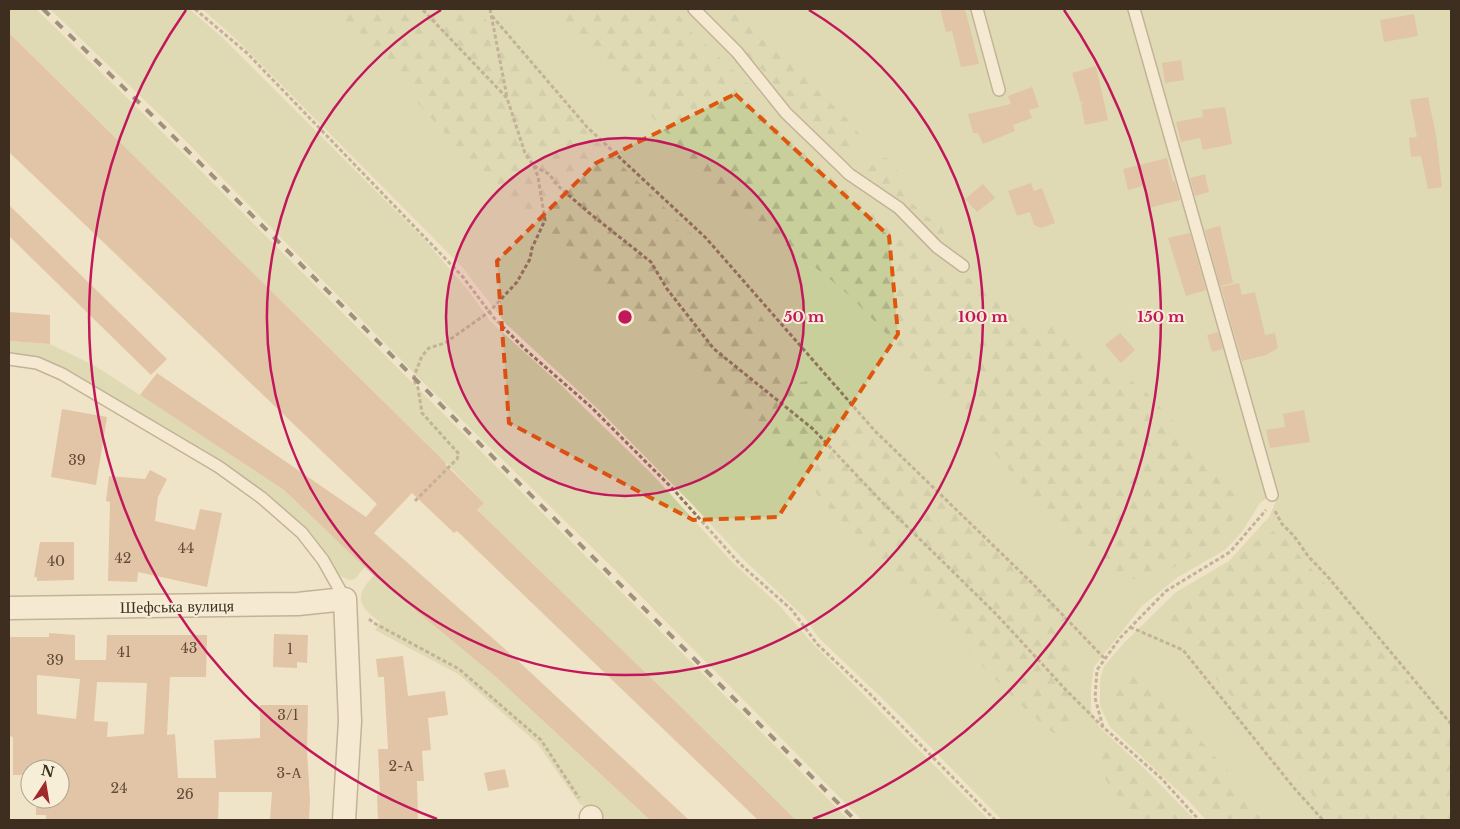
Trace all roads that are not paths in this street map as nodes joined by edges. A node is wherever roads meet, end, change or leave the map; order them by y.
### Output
1 (694, 9) edge
2 (977, 9) edge
3 (1134, 9) edge
4 (999, 90) dead end
5 (963, 266) dead end
6 (9, 358) edge
7 (1272, 497) road end
8 (345, 599) junction
9 (9, 608) edge
10 (344, 820) edge

1 - 5 lane
2 - 4 lane
3 - 7 lane
6 - 8 lane
8 - 9 street, Шефська вулиця
8 - 10 street

